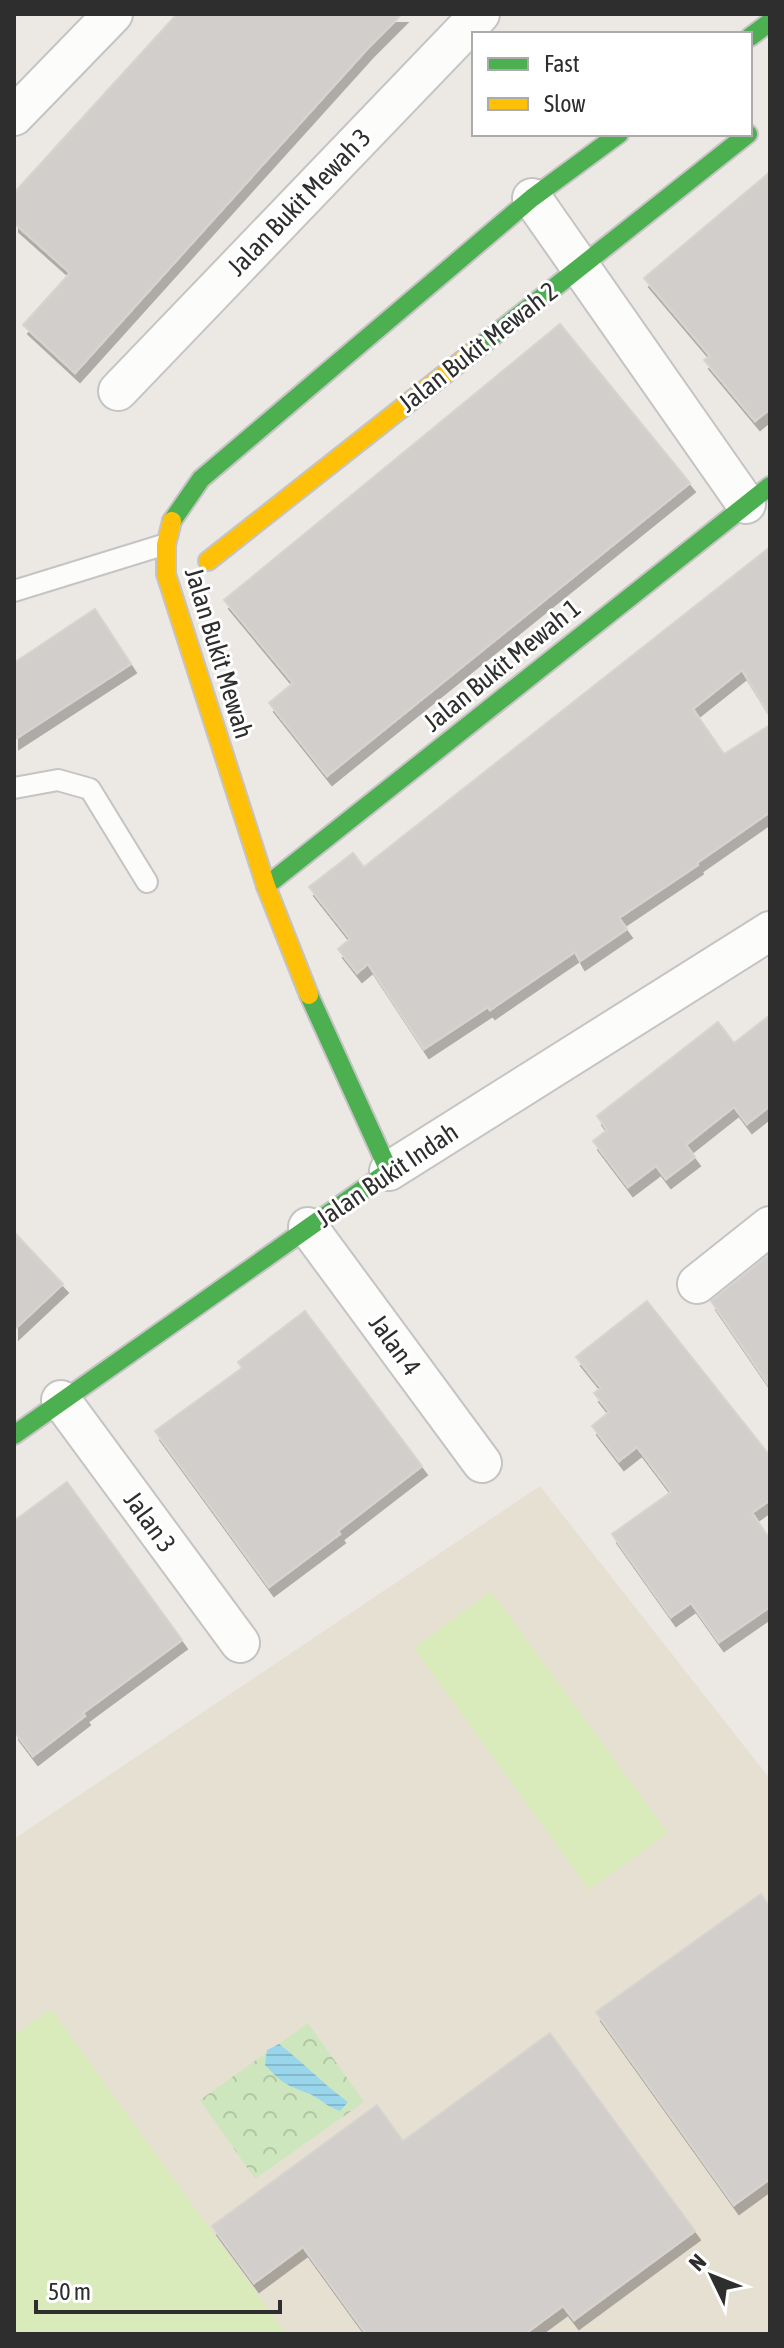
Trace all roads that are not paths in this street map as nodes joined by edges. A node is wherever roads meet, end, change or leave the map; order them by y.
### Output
1 (113, 14) edge
2 (480, 14) edge
3 (770, 22) edge
4 (752, 36) edge
5 (14, 116) edge
6 (770, 117) edge
7 (752, 131) edge
8 (616, 136) edge
9 (745, 136) edge
10 (532, 198) junction
11 (581, 265) junction
12 (118, 391) dead end
13 (758, 495) edge
14 (163, 545) junction
15 (208, 561) dead end
16 (14, 591) edge
17 (14, 788) edge
18 (147, 882) dead end
19 (266, 886) junction
20 (770, 931) edge
21 (389, 1171) junction
22 (770, 1226) edge
23 (308, 1227) junction
24 (697, 1284) dead end
25 (61, 1400) junction
26 (18, 1426) edge
27 (482, 1463) dead end
28 (240, 1643) dead end

1 - 5 street
2 - 12 street, Jalan Bukit Mewah 3
3 - 4 street
6 - 7 street, Jalan Bukit Mewah 2
8 - 10 street, Jalan Bukit Mewah
9 - 11 street, Jalan Bukit Mewah 2
10 - 11 street
10 - 14 street, Jalan Bukit Mewah
11 - 13 street
11 - 15 street, Jalan Bukit Mewah 2
13 - 19 street, Jalan Bukit Mewah 1
14 - 16 lane
14 - 19 street, Jalan Bukit Mewah
17 - 18 lane
19 - 21 street, Jalan Bukit Mewah
20 - 21 street, Jalan Bukit Indah
21 - 23 street, Jalan Bukit Indah
22 - 24 street
23 - 25 street, Jalan Bukit Indah
23 - 27 street, Jalan 4
25 - 26 street, Jalan Bukit Indah
25 - 28 street, Jalan 3

